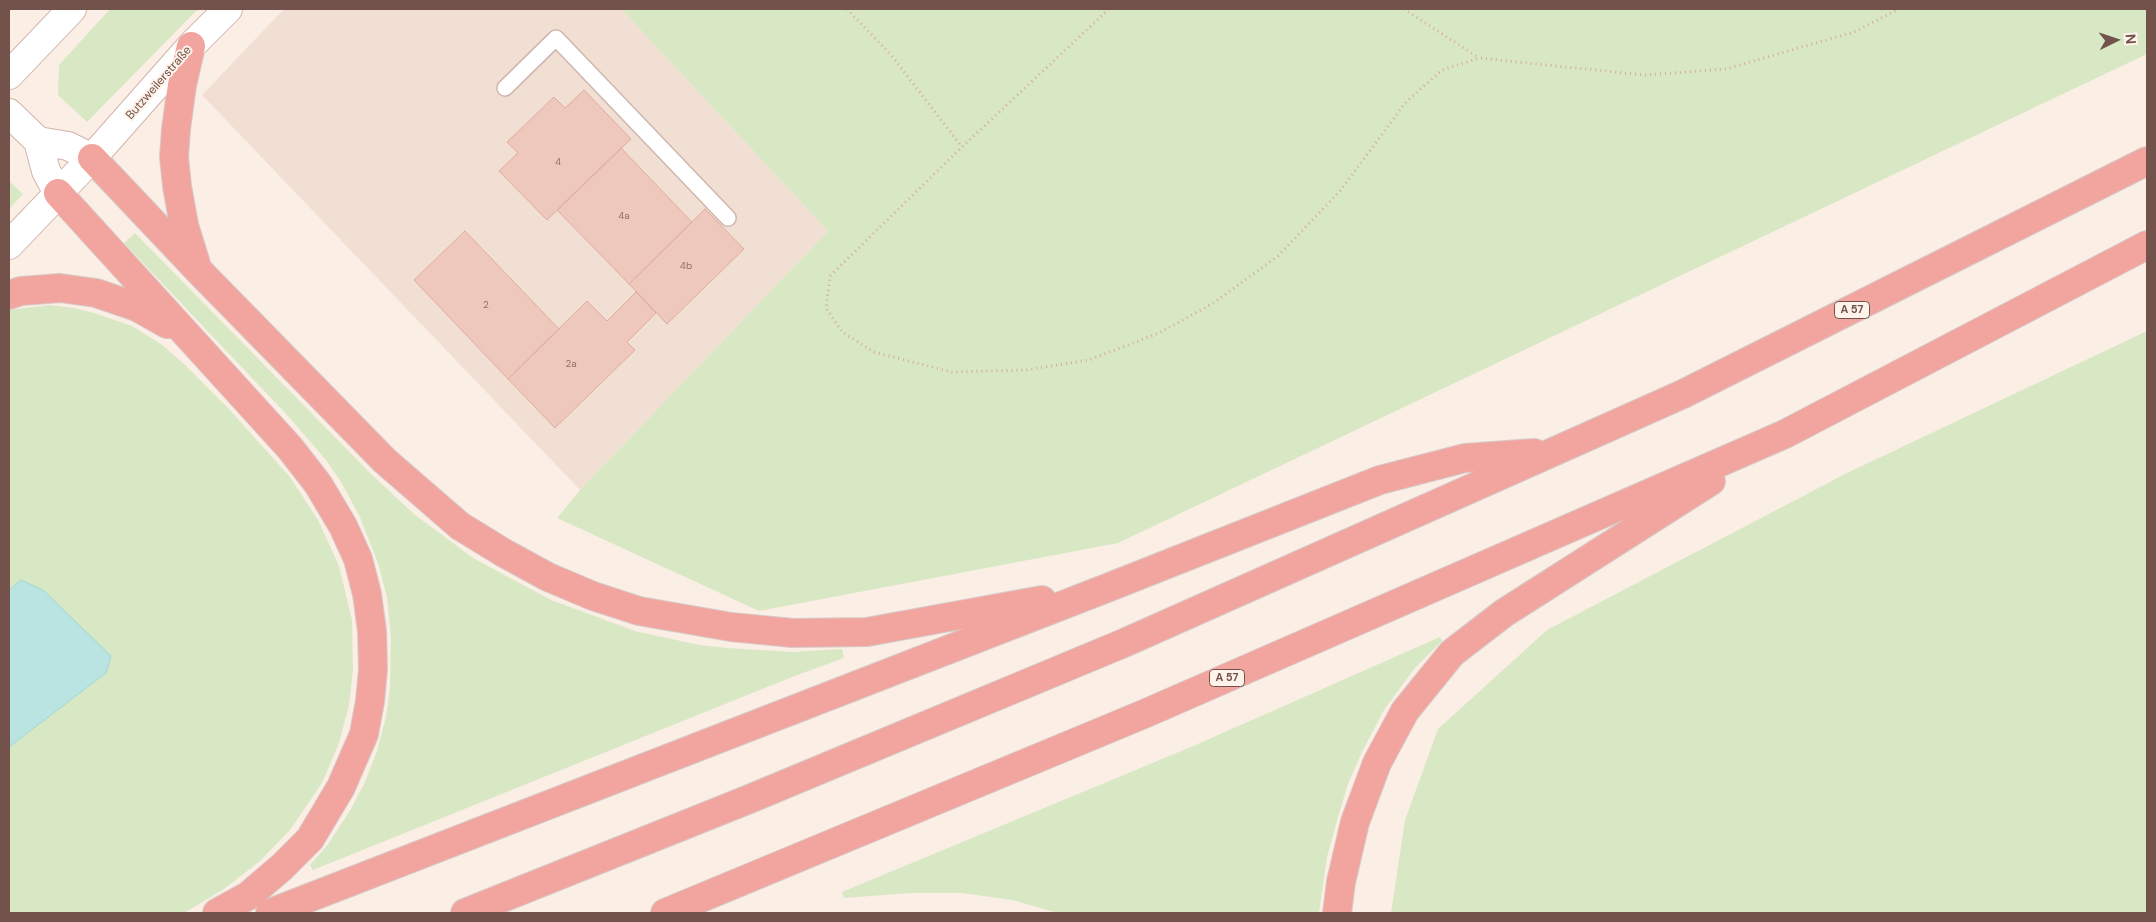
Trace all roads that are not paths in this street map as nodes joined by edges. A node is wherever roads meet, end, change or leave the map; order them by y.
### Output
1 (72, 9) edge
2 (228, 9) edge
3 (191, 46) junction
4 (9, 75) edge
5 (504, 88) dead end
6 (9, 113) edge
7 (38, 141) junction
8 (92, 158) junction
9 (2147, 161) edge
10 (58, 193) junction
11 (728, 218) dead end
12 (9, 245) edge
13 (2147, 246) edge
14 (198, 270) junction
15 (9, 295) edge
16 (186, 334) junction
17 (1785, 434) junction
18 (1552, 452) junction
19 (1107, 588) junction
20 (217, 913) edge
21 (270, 913) edge
22 (466, 913) edge
23 (665, 913) edge
24 (1337, 913) edge

1 - 4 main road
2 - 3 main road, Butzweilerstraße
3 - 8 main road, Butzweilerstraße
3 - 14 highway
5 - 11 lane
6 - 7 main road
7 - 8 main road
7 - 10 main road
8 - 10 main road, Butzweilerstraße
8 - 14 highway
9 - 18 highway, A 57
10 - 12 main road, Butzweilerstraße
10 - 16 highway
13 - 17 highway, A 57
14 - 19 highway
15 - 16 highway
16 - 20 highway
17 - 23 highway, A 57
17 - 24 highway
18 - 19 highway
18 - 22 highway, A 57
19 - 21 highway

